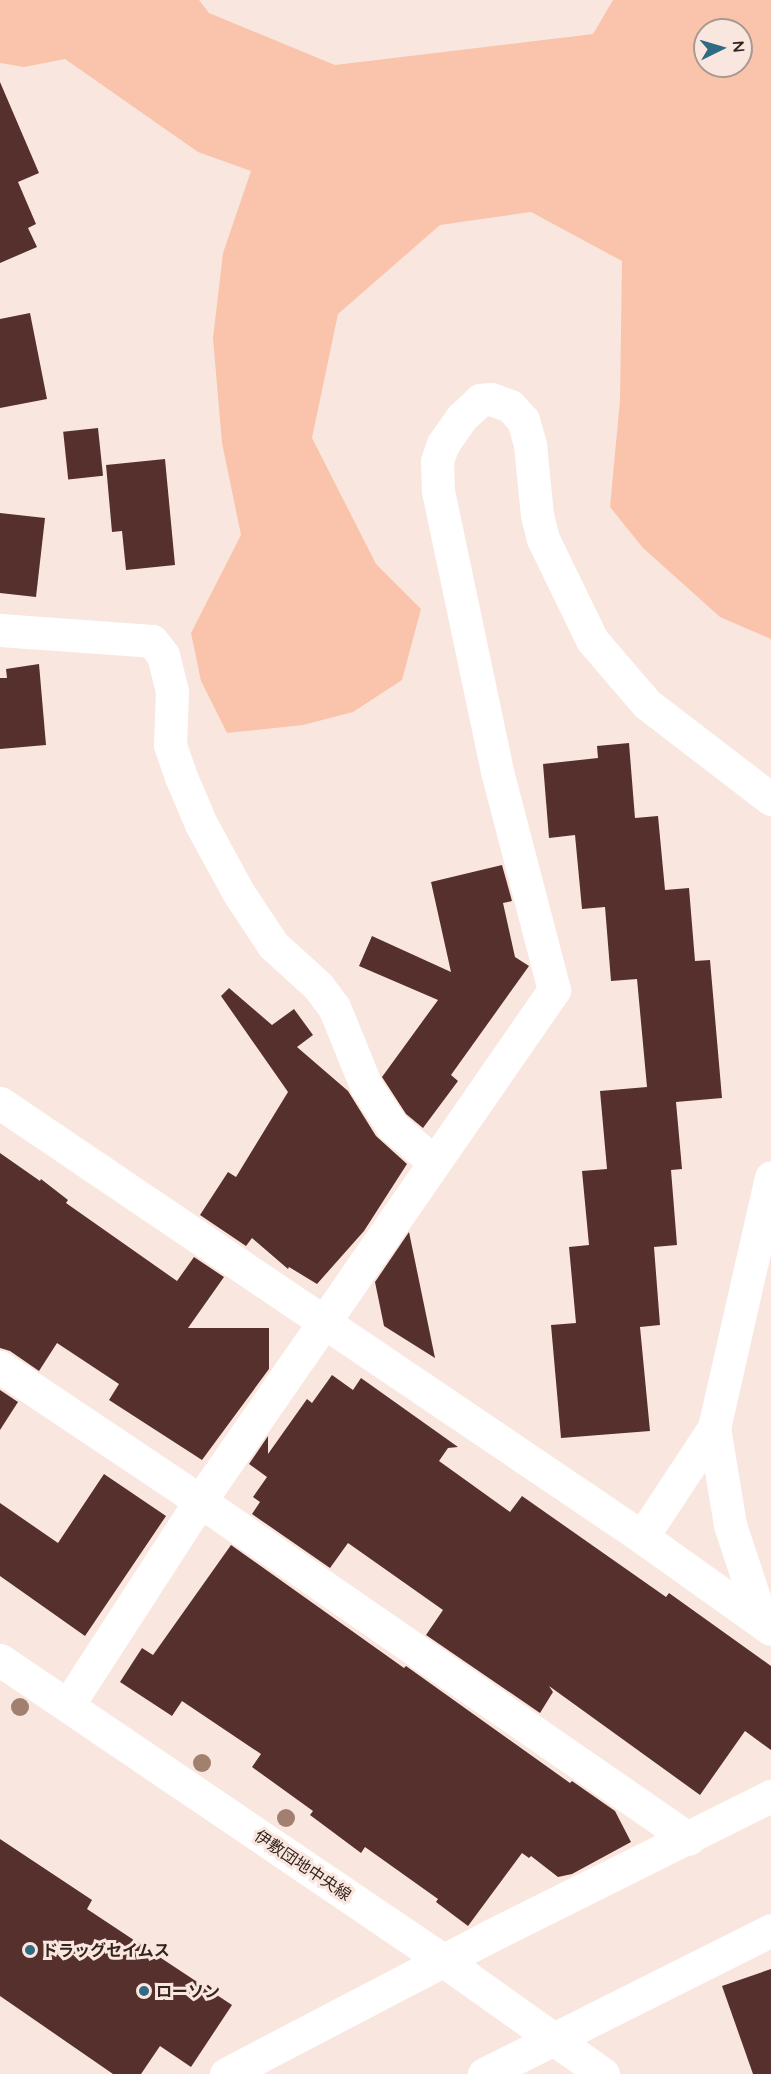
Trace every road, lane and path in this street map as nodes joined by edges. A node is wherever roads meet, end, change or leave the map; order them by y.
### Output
1 (0, 630) edge
2 (771, 799) edge
3 (0, 1103) edge
4 (434, 1162) junction
5 (771, 1177) edge
6 (324, 1322) junction
7 (0, 1367) edge
8 (714, 1428) junction
9 (200, 1501) junction
10 (642, 1537) junction
11 (766, 1625) edge
12 (0, 1660) edge
13 (68, 1705) junction
14 (771, 1796) edge
15 (689, 1839) junction
16 (771, 1930) edge
17 (444, 1961) junction
18 (553, 2039) junction
19 (226, 2074) edge
20 (484, 2074) edge
21 (603, 2074) edge

1 - 4 street
2 - 4 street
3 - 6 street
4 - 6 street
5 - 8 street
6 - 9 street
6 - 10 street
7 - 9 street
8 - 10 street
8 - 11 street
9 - 13 street
9 - 15 street
10 - 11 street
12 - 13 street, 伊敷団地中央線
13 - 17 street, 伊敷団地中央線
14 - 15 street
15 - 17 street
16 - 18 street
17 - 18 street, 伊敷団地中央線
17 - 19 street
18 - 20 street
18 - 21 street, 伊敷団地中央線

